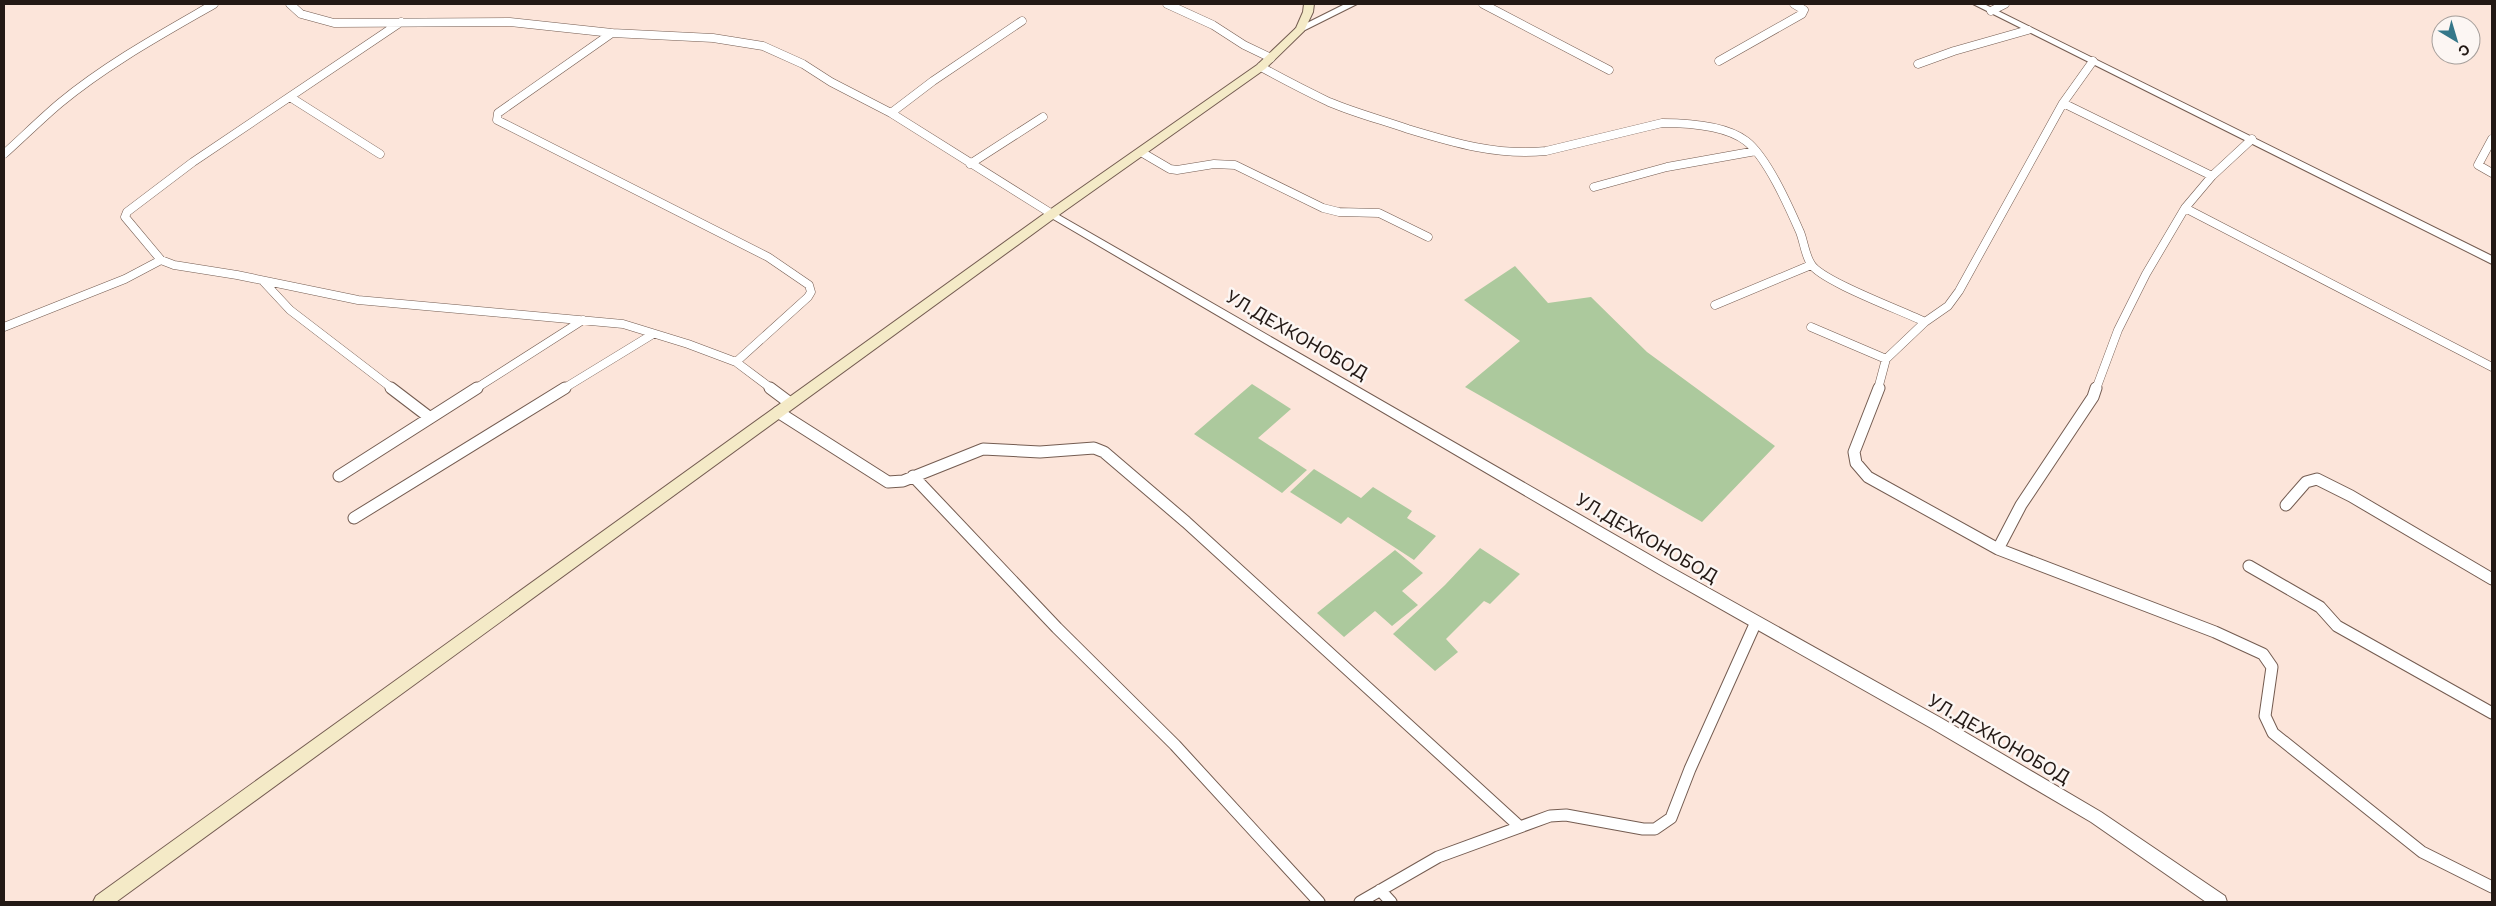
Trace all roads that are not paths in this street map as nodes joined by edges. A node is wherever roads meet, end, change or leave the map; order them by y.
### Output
1 (214, 4) edge
2 (290, 4) edge
3 (1167, 4) edge
4 (1309, 4) edge
5 (1352, 4) edge
6 (1483, 4) edge
7 (1794, 4) edge
8 (1977, 4) edge
9 (2005, 4) edge
10 (1990, 11) junction
11 (1022, 21) dead end
12 (401, 22) junction
13 (1300, 30) junction
14 (2028, 30) junction
15 (612, 33) junction
16 (1719, 61) dead end
17 (2093, 61) junction
18 (1266, 63) junction
19 (1918, 64) dead end
20 (1609, 70) dead end
21 (290, 97) junction
22 (2063, 103) junction
23 (891, 113) junction
24 (1043, 117) dead end
25 (2252, 139) junction
26 (2492, 139) edge
27 (1756, 151) junction
28 (1140, 152) junction
29 (4, 154) edge
30 (380, 154) dead end
31 (970, 164) junction
32 (2492, 173) edge
33 (2212, 176) junction
34 (1594, 186) dead end
35 (2185, 208) junction
36 (1052, 214) junction
37 (1428, 237) dead end
38 (161, 260) junction
39 (2492, 260) edge
40 (1812, 265) junction
41 (263, 281) junction
42 (1715, 306) dead end
43 (584, 319) junction
44 (1925, 322) junction
45 (4, 327) edge
46 (1811, 327) dead end
47 (653, 334) junction
48 (1886, 359) junction
49 (736, 362) junction
50 (2492, 367) edge
51 (790, 403) junction
52 (778, 412) junction
53 (429, 418) junction
54 (339, 476) dead end
55 (914, 476) junction
56 (2286, 505) dead end
57 (354, 518) dead end
58 (1998, 549) junction
59 (2249, 566) dead end
60 (2492, 579) edge
61 (1756, 622) junction
62 (2492, 713) edge
63 (1519, 826) junction
64 (2492, 887) edge
65 (1380, 890) junction
66 (102, 902) edge
67 (1319, 902) edge
68 (1360, 902) edge
69 (1392, 902) edge
70 (2219, 902) edge

1 - 29 street
2 - 12 street
3 - 18 street
4 - 13 main road
5 - 13 street
6 - 20 street
7 - 16 street
8 - 10 street
9 - 10 street
10 - 14 street
11 - 23 street
12 - 15 street
12 - 21 street
13 - 18 main road
14 - 17 street
14 - 19 street
15 - 23 street
15 - 49 street
17 - 22 street
17 - 25 street
18 - 27 street
18 - 28 main road
21 - 30 street
21 - 38 street
22 - 33 street
22 - 44 street
23 - 31 street
24 - 31 street
25 - 33 street
25 - 39 street
26 - 32 street
27 - 34 street
27 - 40 street
28 - 36 main road
28 - 37 street
31 - 36 street
33 - 35 street
35 - 50 street
35 - 58 street
36 - 51 main road
36 - 61 street, УЛ.ДЕХКОНОБОД
38 - 41 street
38 - 45 street
40 - 42 street
40 - 44 street
41 - 43 street
41 - 53 street
43 - 47 street
43 - 53 street
44 - 48 street
46 - 48 street
47 - 49 street
47 - 57 street
48 - 58 street
49 - 51 street
51 - 52 main road
52 - 55 street
52 - 66 main road
53 - 54 street
55 - 63 street
55 - 67 street
56 - 60 street
58 - 64 street
59 - 62 street
61 - 63 street
61 - 70 street, УЛ.ДЕХКОНОБОД
63 - 65 street
65 - 68 street
65 - 69 street

